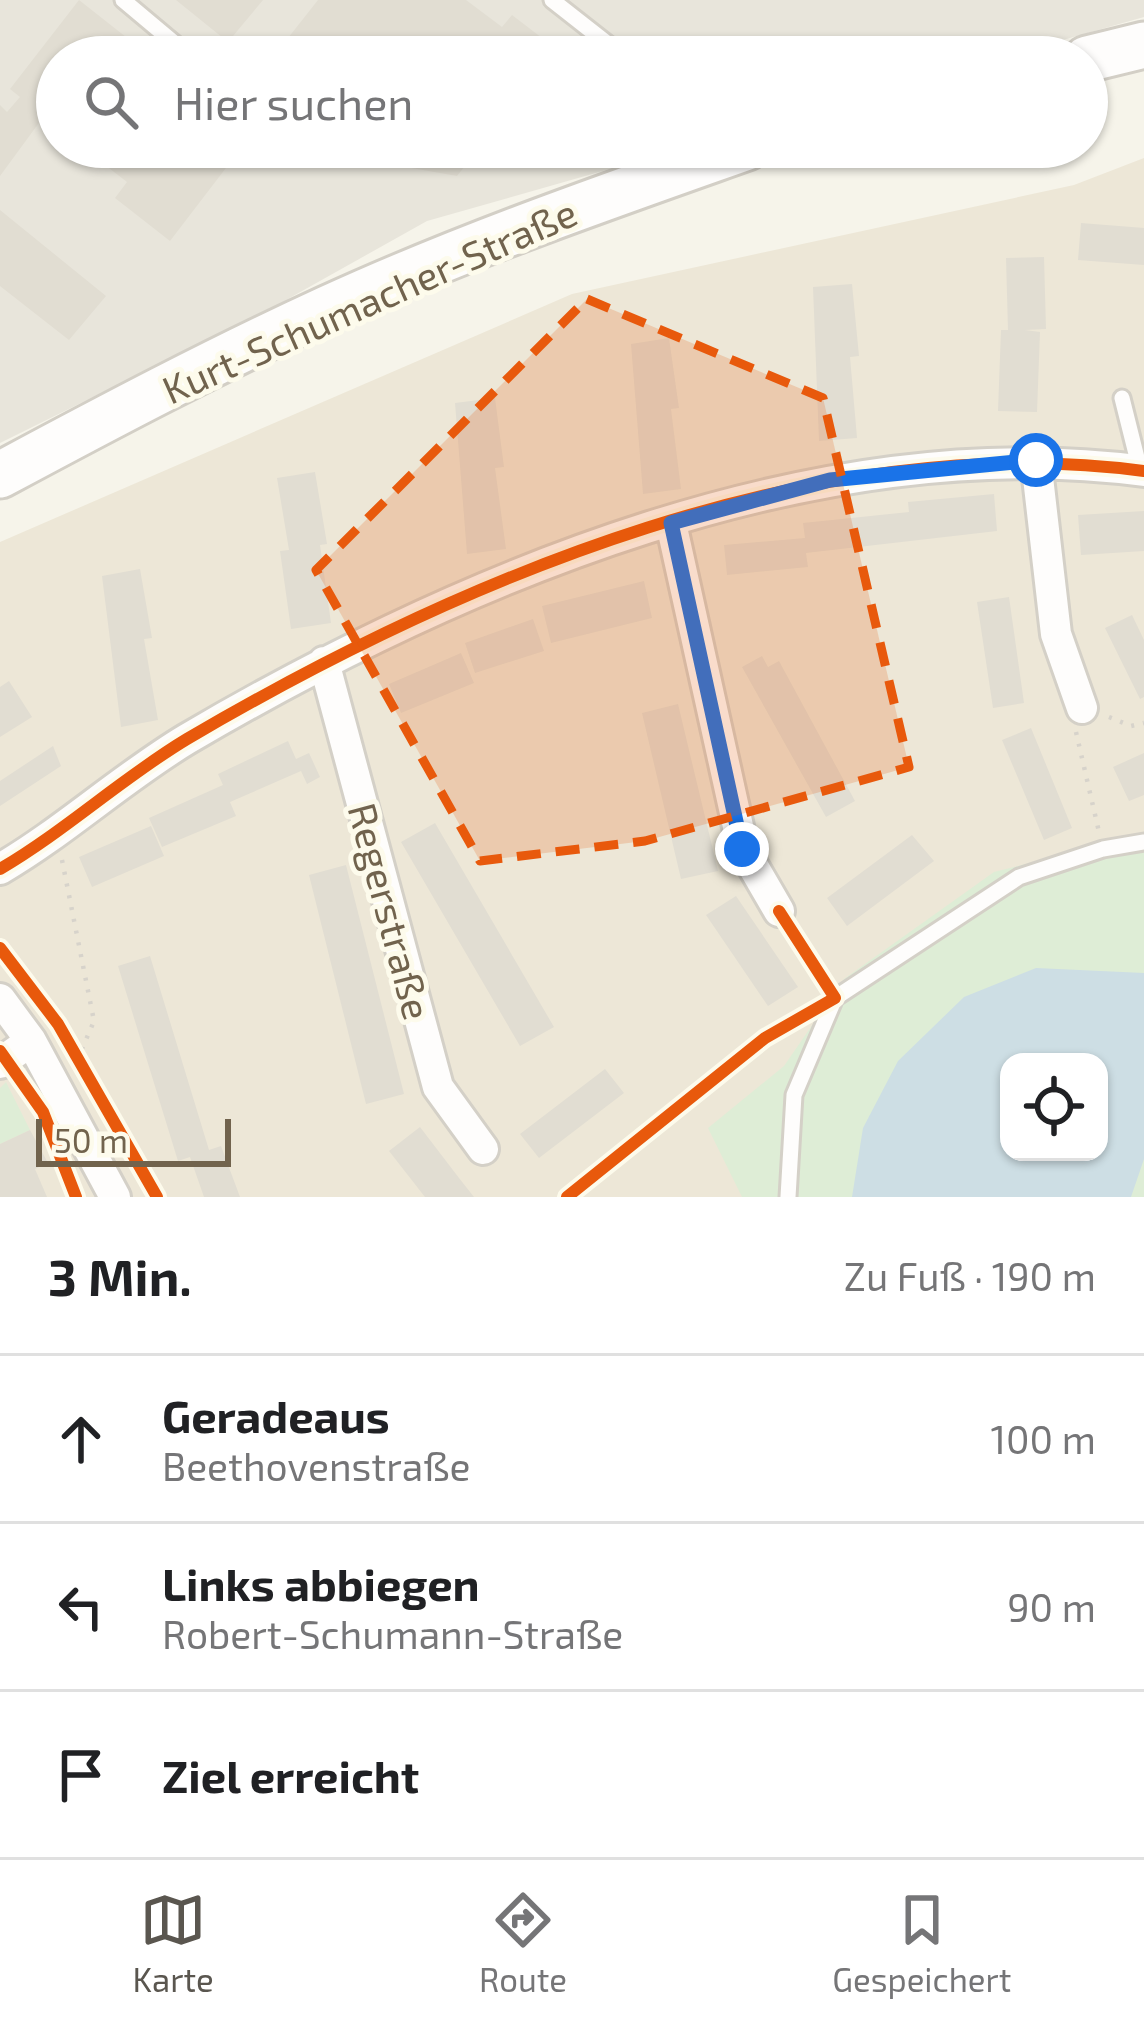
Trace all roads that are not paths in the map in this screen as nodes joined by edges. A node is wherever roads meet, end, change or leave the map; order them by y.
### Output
1 (123, 0) edge
2 (552, 0) edge
3 (166, 36) edge
4 (598, 36) edge
5 (1144, 45) edge
6 (1108, 54) edge
7 (689, 168) edge
8 (1122, 398) dead end
9 (1036, 460) junction
10 (1142, 470) edge
11 (0, 475) edge
12 (671, 523) junction
13 (324, 662) junction
14 (1082, 708) road end
15 (1144, 842) edge
16 (0, 869) edge
17 (779, 911) dead end
18 (0, 999) edge
19 (31, 1042) junction
20 (0, 1063) edge
21 (483, 1149) dead end
22 (116, 1197) edge
23 (788, 1197) edge

1 - 3 lane
2 - 4 lane
5 - 6 street
7 - 11 street, Kurt-Schumacher-Straße
8 - 10 lane
9 - 10 street
9 - 12 street
9 - 14 street
12 - 13 street
12 - 17 street
13 - 16 street
13 - 21 street, Regerstraße
15 - 23 lane
18 - 19 street
19 - 20 street
19 - 22 street

